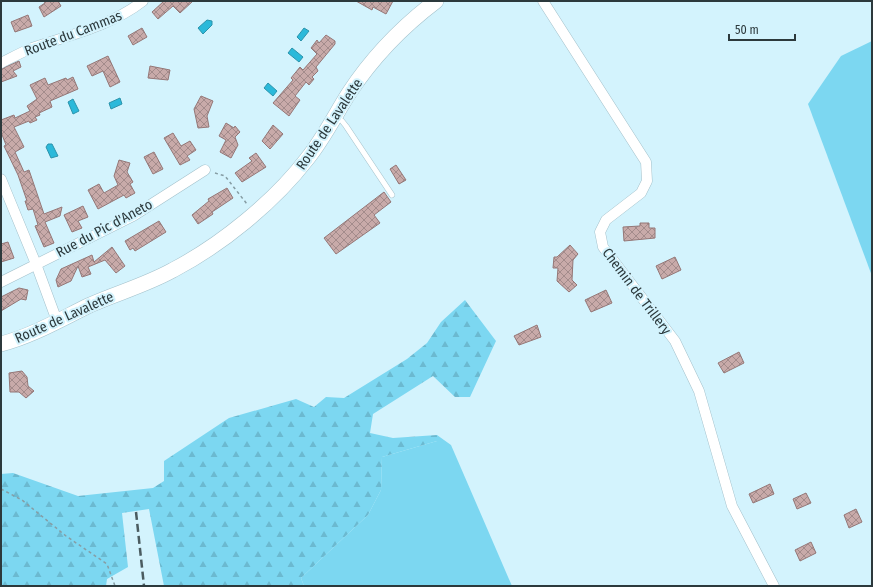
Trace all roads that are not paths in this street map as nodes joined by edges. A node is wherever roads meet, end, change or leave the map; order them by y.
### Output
1 (143, 1) edge
2 (436, 1) edge
3 (543, 1) edge
4 (1, 63) edge
5 (335, 117) junction
6 (205, 170) road end
7 (1, 179) edge
8 (392, 195) dead end
9 (36, 264) junction
10 (1, 282) edge
11 (57, 321) junction
12 (1, 344) edge
13 (774, 586) edge

1 - 4 street, Route du Cammas
2 - 5 street, Route de Lavalette
3 - 13 street, Chemin de Trillery
5 - 8 lane
5 - 11 street, Route de Lavalette
6 - 9 street, Rue du Pic d'Aneto
7 - 9 street
9 - 10 street, Rue du Pic d'Aneto
9 - 11 street
11 - 12 street, Route de Lavalette

